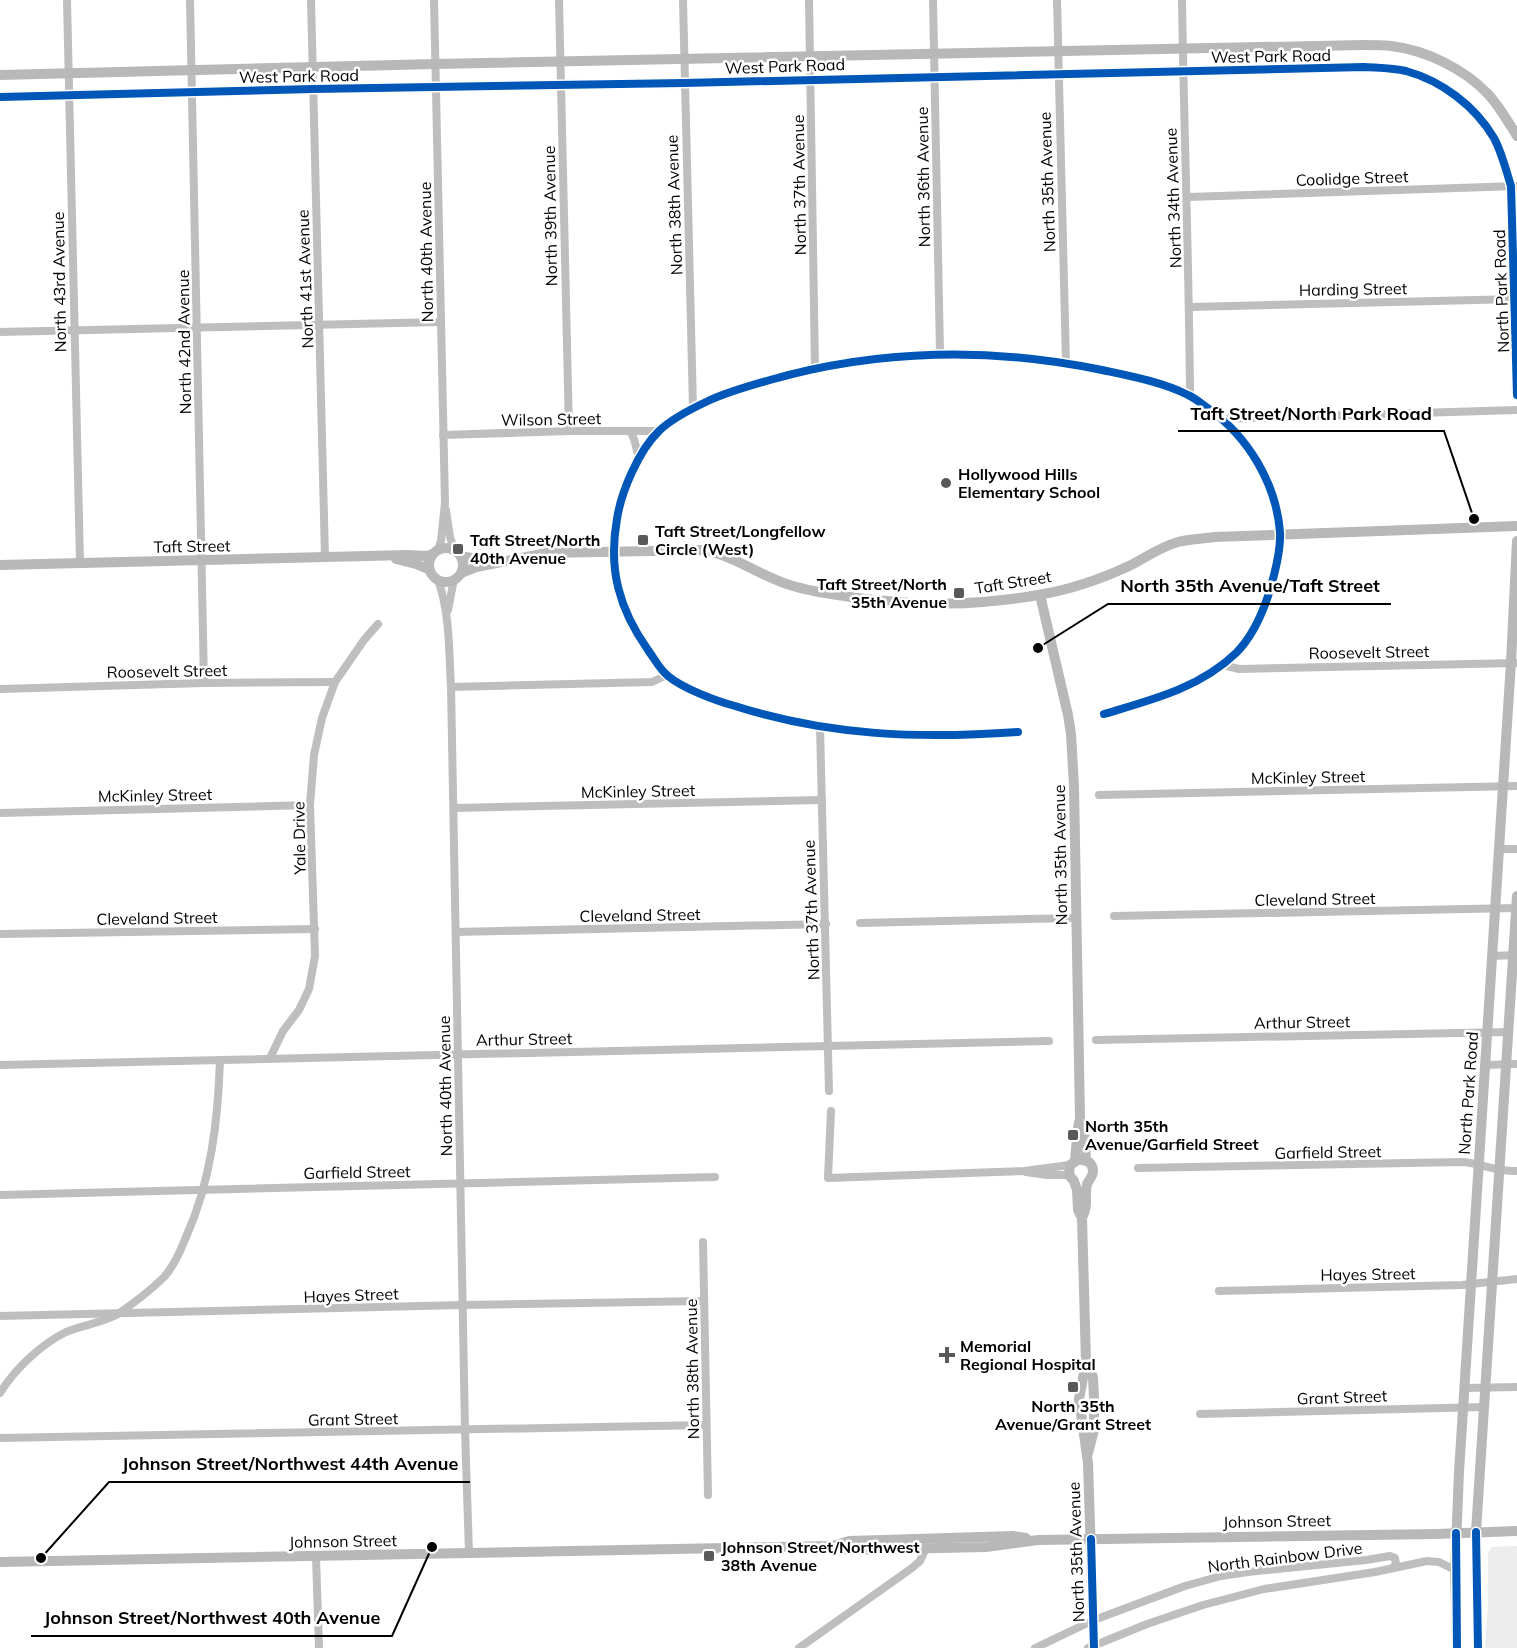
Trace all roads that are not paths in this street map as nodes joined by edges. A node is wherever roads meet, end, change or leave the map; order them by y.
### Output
1 (67, 0) edge
2 (190, 0) edge
3 (311, 0) edge
4 (434, 0) edge
5 (558, 0) edge
6 (683, 0) edge
7 (808, 0) edge
8 (933, 0) edge
9 (1057, 0) edge
10 (1182, 0) edge
11 (1183, 49) junction
12 (1058, 52) junction
13 (934, 54) junction
14 (810, 57) junction
15 (684, 60) junction
16 (560, 62) junction
17 (435, 64) junction
18 (313, 67) junction
19 (192, 70) junction
20 (1184, 71) junction
21 (69, 73) junction
22 (1059, 74) junction
23 (0, 75) edge
24 (934, 76) junction
25 (810, 79) junction
26 (684, 83) junction
27 (560, 85) junction
28 (436, 87) junction
29 (313, 89) junction
30 (193, 92) junction
31 (69, 96) junction
32 (0, 98) edge
33 (1517, 136) edge
34 (1499, 149) junction
35 (1514, 186) edge
36 (1188, 197) junction
37 (1516, 299) edge
38 (1190, 307) junction
39 (441, 322) junction
40 (320, 325) junction
41 (198, 327) junction
42 (74, 331) junction
43 (0, 332) edge
44 (940, 354) junction
45 (1066, 363) junction
46 (815, 369) junction
47 (1190, 395) junction
48 (1517, 395) edge
49 (693, 408) junction
50 (1517, 410) edge
51 (1222, 419) junction
52 (569, 431) junction
53 (630, 432) junction
54 (659, 432) junction
55 (443, 435) junction
56 (639, 458) junction
57 (445, 503) junction
58 (1517, 526) edge
59 (1280, 536) junction
60 (1517, 541) edge
61 (613, 551) junction
62 (435, 552) junction
63 (457, 553) junction
64 (385, 556) junction
65 (325, 557) junction
66 (514, 558) junction
67 (202, 560) junction
68 (80, 563) junction
69 (0, 565) edge
70 (430, 570) junction
71 (458, 576) junction
72 (438, 580) junction
73 (1040, 595) junction
74 (447, 618) junction
75 (378, 624) dead end
76 (1515, 632) edge
77 (1514, 662) edge
78 (1222, 664) junction
79 (667, 675) junction
80 (335, 682) junction
81 (204, 683) junction
82 (451, 687) junction
83 (0, 689) edge
84 (1104, 714) dead end
85 (820, 727) junction
86 (1018, 732) dead end
87 (1511, 740) edge
88 (1502, 786) junction
89 (1517, 786) edge
90 (1099, 795) dead end
91 (822, 800) junction
92 (310, 805) junction
93 (454, 808) junction
94 (0, 813) edge
95 (1499, 849) junction
96 (1517, 849) edge
97 (1517, 896) edge
98 (1495, 908) junction
99 (1516, 908) edge
100 (1114, 916) dead end
101 (1075, 918) junction
102 (860, 923) dead end
103 (826, 924) junction
104 (315, 928) junction
105 (456, 932) junction
106 (0, 934) edge
107 (1515, 955) edge
108 (1492, 956) junction
109 (1486, 1032) junction
110 (1509, 1032) junction
111 (1096, 1040) dead end
112 (1050, 1041) dead end
113 (828, 1046) junction
114 (458, 1053) junction
115 (270, 1058) junction
116 (219, 1060) junction
117 (1512, 1064) edge
118 (0, 1065) edge
119 (1485, 1065) junction
120 (829, 1091) dead end
121 (831, 1111) dead end
122 (1478, 1163) junction
123 (1075, 1168) junction
124 (1138, 1168) dead end
125 (1499, 1170) junction
126 (1517, 1171) edge
127 (715, 1177) dead end
128 (1088, 1180) junction
129 (460, 1184) junction
130 (203, 1189) junction
131 (0, 1195) edge
132 (1082, 1218) junction
133 (703, 1242) dead end
134 (1517, 1279) edge
135 (1492, 1282) junction
136 (1470, 1284) junction
137 (1219, 1291) dead end
138 (704, 1301) junction
139 (463, 1305) junction
140 (116, 1315) junction
141 (0, 1316) edge
142 (1485, 1387) junction
143 (1517, 1387) edge
144 (1464, 1388) junction
145 (0, 1393) edge
146 (1463, 1407) junction
147 (1484, 1407) junction
148 (1200, 1414) dead end
149 (706, 1425) junction
150 (465, 1430) junction
151 (0, 1438) edge
152 (708, 1495) dead end
153 (1517, 1531) edge
154 (1476, 1532) junction
155 (1456, 1533) junction
156 (1091, 1539) junction
157 (1038, 1540) junction
158 (831, 1546) junction
159 (926, 1548) junction
160 (469, 1554) junction
161 (316, 1557) junction
162 (0, 1562) edge
163 (1393, 1568) junction
164 (1455, 1570) junction
165 (1094, 1620) junction
166 (1092, 1647) edge
167 (319, 1648) edge
168 (799, 1648) edge
169 (1035, 1648) edge
170 (1457, 1648) edge
171 (1478, 1648) edge

1 - 21 street, North 43rd Avenue
2 - 19 street, North 42nd Avenue
3 - 18 street, North 41st Avenue
4 - 17 street, North 40th Avenue
5 - 16 street, North 39th Avenue
6 - 15 street, North 38th Avenue
7 - 14 street, North 37th Avenue
8 - 13 street, North 36th Avenue
9 - 12 street, North 35th Avenue
10 - 11 street, North 34th Avenue
11 - 12 street, West Park Road
11 - 20 street, North 34th Avenue
11 - 33 street, West Park Road
12 - 13 street, West Park Road
12 - 22 street, North 35th Avenue
13 - 14 street, West Park Road
13 - 24 street, North 36th Avenue
14 - 15 street, West Park Road
14 - 25 street, North 37th Avenue
15 - 16 street, West Park Road
15 - 26 street, North 38th Avenue
16 - 17 street, West Park Road
16 - 27 street, North 39th Avenue
17 - 18 street, West Park Road
17 - 28 street, North 40th Avenue
18 - 19 street, West Park Road
18 - 29 street, North 41st Avenue
19 - 21 street, West Park Road
19 - 30 street, North 42nd Avenue
20 - 22 street, West Park Road
20 - 34 street, West Park Road
20 - 36 street, North 34th Avenue
21 - 23 street, West Park Road
21 - 31 street, North 43rd Avenue
22 - 24 street, West Park Road
22 - 45 street, North 35th Avenue
24 - 25 street, West Park Road
24 - 44 street, North 36th Avenue
25 - 26 street, West Park Road
25 - 46 street, North 37th Avenue
26 - 27 street, West Park Road
26 - 49 street, North 38th Avenue
27 - 28 street, West Park Road
27 - 52 street, North 39th Avenue
28 - 29 street, West Park Road
28 - 39 street, North 40th Avenue
29 - 30 street, West Park Road
29 - 40 street, North 41st Avenue
30 - 31 street, West Park Road
30 - 41 street, North 42nd Avenue
31 - 32 street, West Park Road
31 - 42 street, North 43rd Avenue
33 - 34 street
34 - 35 street, West Park Road
35 - 36 street, Coolidge Street
35 - 37 street, North Park Road
36 - 38 street, North 34th Avenue
37 - 38 street, Harding Street
37 - 48 street, North Park Road
38 - 47 street, North 34th Avenue
39 - 40 street
39 - 55 street, North 40th Avenue
40 - 41 street
40 - 65 street, North 41st Avenue
41 - 42 street
41 - 67 street, North 42nd Avenue
42 - 43 street
42 - 68 street, North 43rd Avenue
44 - 45 street
44 - 46 street
45 - 47 street
46 - 49 street
47 - 51 street
49 - 54 street
50 - 51 street
51 - 59 street
52 - 53 street, Wilson Street
52 - 55 street, Wilson Street
53 - 54 street, Wilson Street
53 - 56 street
54 - 56 street
55 - 57 street, North 40th Avenue
56 - 61 street
57 - 62 street, North 40th Avenue
57 - 63 street, North 40th Avenue
58 - 59 street, Taft Street
59 - 73 street, Taft Street
59 - 78 street
60 - 76 street, North Park Road
61 - 66 street, Taft Street
61 - 73 street, Taft Street
61 - 79 street
62 - 63 street
62 - 64 street, Taft Street
62 - 70 street
63 - 66 street, Taft Street
63 - 71 street
64 - 65 street, Taft Street
64 - 70 street, Taft Street
65 - 67 street, Taft Street
66 - 71 street, Taft Street
67 - 68 street, Taft Street
67 - 81 street, North 42nd Avenue
68 - 69 street, Taft Street
70 - 72 street
71 - 72 street
71 - 74 street, North 40th Avenue
72 - 74 street, North 40th Avenue
73 - 101 street, North 35th Avenue
74 - 82 street, North 40th Avenue
75 - 80 street, Yale Drive
76 - 77 street, North Park Road
77 - 78 street, Roosevelt Street
77 - 87 street, North Park Road
78 - 84 street
79 - 82 street
79 - 85 street
80 - 81 street, Roosevelt Street
80 - 92 street, Yale Drive
81 - 83 street, Roosevelt Street
82 - 93 street, North 40th Avenue
85 - 86 street
85 - 91 street, North 37th Avenue
87 - 88 street, North Park Road
88 - 89 street, McKinley Street
88 - 90 street, McKinley Street
88 - 95 street, North Park Road
91 - 93 street, McKinley Street
91 - 103 street, North 37th Avenue
92 - 94 street, McKinley Street
92 - 104 street, Yale Drive
93 - 105 street, North 40th Avenue
95 - 96 street
95 - 98 street, North Park Road
97 - 99 street
98 - 99 street, Cleveland Street
98 - 100 street, Cleveland Street
98 - 108 street, North Park Road
99 - 107 street
101 - 102 street
101 - 123 street, North 35th Avenue
103 - 105 street, Cleveland Street
103 - 113 street, North 37th Avenue
104 - 106 street, Cleveland Street
104 - 115 street, Yale Drive
105 - 114 street, North 40th Avenue
107 - 108 street
107 - 110 street
108 - 109 street, North Park Road
109 - 110 street, Arthur Street
109 - 111 street, Arthur Street
109 - 119 street, North Park Road
110 - 117 street
112 - 113 street, Arthur Street
113 - 114 street, Arthur Street
113 - 120 street, North 37th Avenue
114 - 115 street, Arthur Street
114 - 129 street, North 40th Avenue
115 - 116 street, Arthur Street
116 - 118 street, Arthur Street
116 - 130 street
117 - 119 street
117 - 125 street
119 - 122 street, North Park Road
121 - 123 street
122 - 124 street, Garfield Street
122 - 125 street, Garfield Street
122 - 136 street, North Park Road
123 - 128 street
123 - 128 street, North 35th Avenue
123 - 132 street, North 35th Avenue
125 - 126 street, Garfield Street
125 - 135 street
127 - 129 street, Garfield Street
128 - 132 street, North 35th Avenue
129 - 130 street, Garfield Street
129 - 139 street, North 40th Avenue
130 - 131 street, Garfield Street
130 - 140 street
132 - 156 street, North 35th Avenue
133 - 138 street, North 38th Avenue
134 - 135 street, Hayes Street
135 - 136 street, Hayes Street
135 - 142 street
136 - 137 street, Hayes Street
136 - 144 street, North Park Road
138 - 139 street, Hayes Street
138 - 149 street, North 38th Avenue
139 - 140 street, Hayes Street
139 - 150 street, North 40th Avenue
140 - 141 street, Hayes Street
140 - 145 street
142 - 143 street
142 - 144 street
142 - 147 street
144 - 146 street, North Park Road
146 - 147 street, Grant Street
146 - 148 street, Grant Street
146 - 155 street, North Park Road
147 - 154 street
149 - 150 street, Grant Street
149 - 152 street, North 38th Avenue
150 - 151 street, Grant Street
150 - 160 street, North 40th Avenue
153 - 154 street, Johnson Street
154 - 155 street, Johnson Street
154 - 171 street
155 - 156 street, Johnson Street
155 - 164 street, North Park Road
156 - 157 street, Johnson Street
156 - 165 street, North 35th Avenue
157 - 158 street, Johnson Street
157 - 159 street, Johnson Street
158 - 159 street, Johnson Street
158 - 160 street, Johnson Street
159 - 168 street
160 - 161 street, Johnson Street
161 - 162 street, Johnson Street
161 - 167 street
163 - 164 street, North Rainbow Drive
163 - 165 street, North Rainbow Drive
163 - 166 street, North Rainbow Drive
164 - 170 street, North Park Road
165 - 166 street, North 35th Avenue
165 - 169 street, North Rainbow Drive

